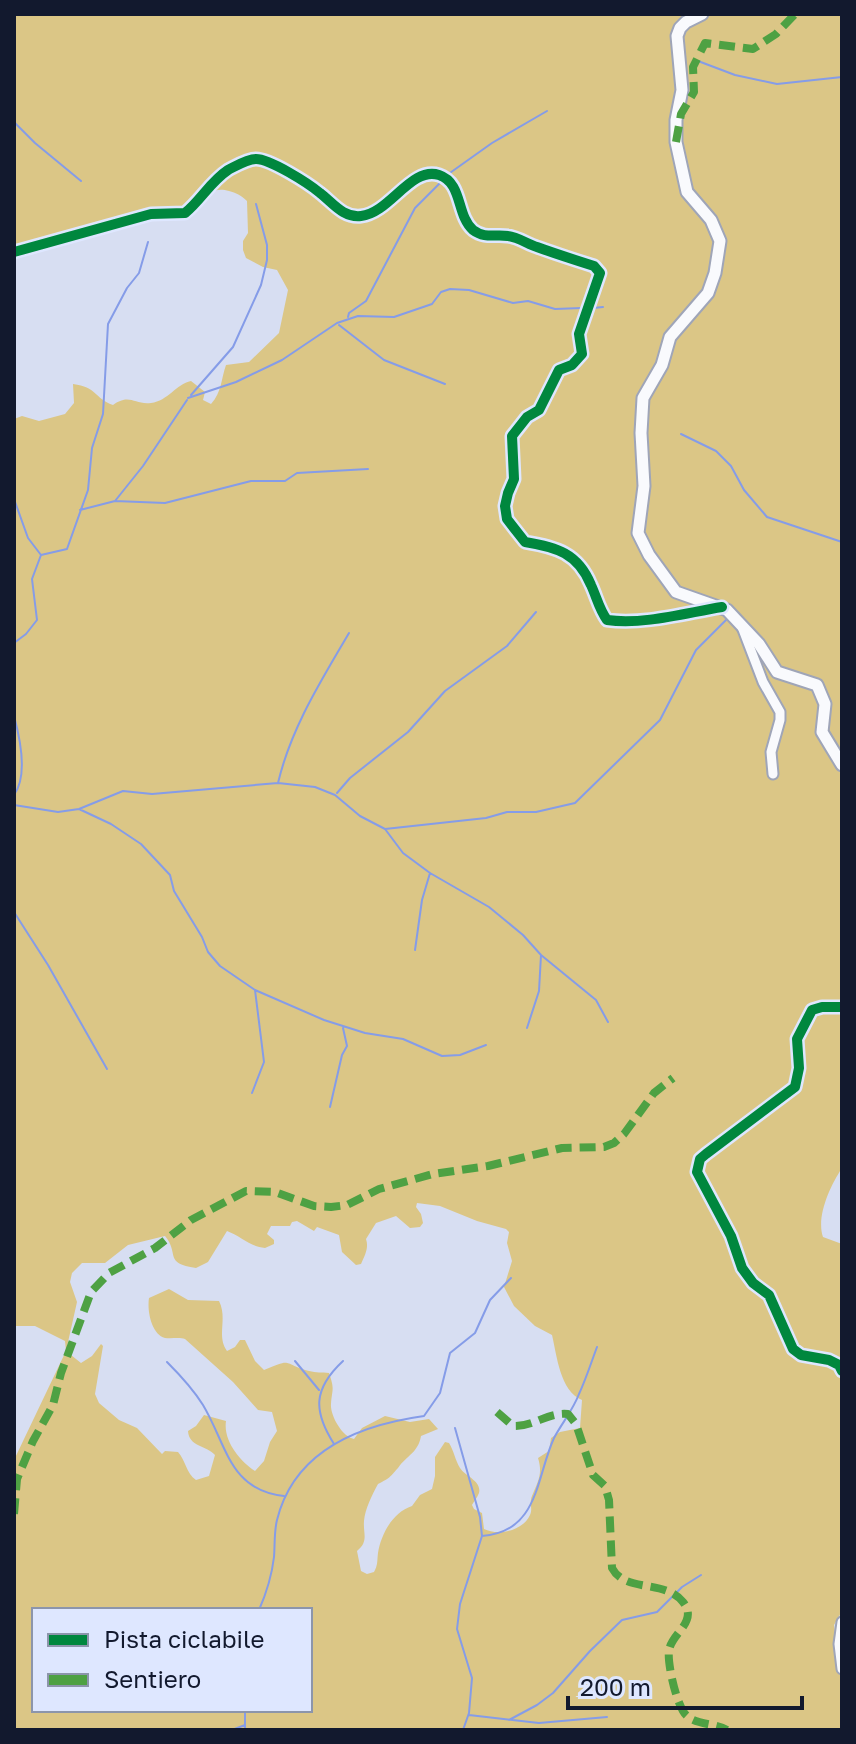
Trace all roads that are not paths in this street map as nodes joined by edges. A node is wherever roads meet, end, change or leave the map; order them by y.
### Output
1 (702, 14) edge
2 (14, 252) edge
3 (722, 607) junction
4 (741, 624) junction
5 (842, 765) edge
6 (773, 774) dead end
7 (842, 1007) edge
8 (842, 1371) edge
9 (842, 1622) edge
10 (842, 1669) edge

1 - 3 street
2 - 3 street
3 - 4 street
4 - 5 street
4 - 6 street
7 - 8 street
9 - 10 street

